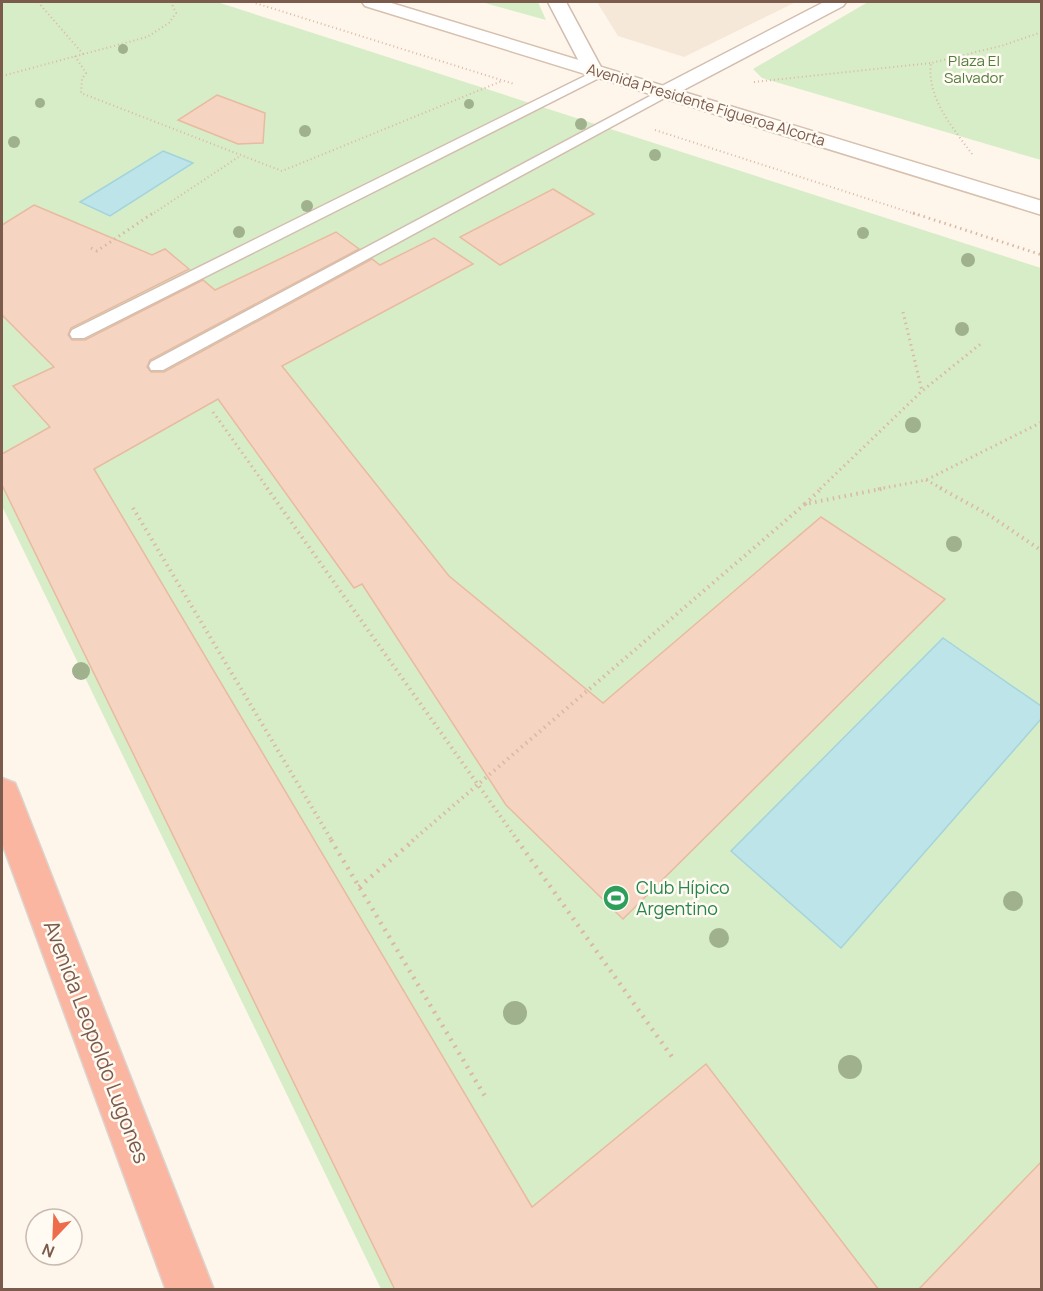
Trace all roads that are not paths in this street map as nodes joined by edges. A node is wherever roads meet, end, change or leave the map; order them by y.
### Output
1 (371, 2) edge
2 (557, 2) edge
3 (837, 2) edge
4 (597, 70) junction
5 (665, 92) junction
6 (1041, 208) edge
7 (78, 334) dead end
8 (157, 366) dead end
9 (2, 795) edge
10 (190, 1290) edge

1 - 4 main road, Avenida Presidente Figueroa Alcorta
2 - 4 main road
3 - 5 main road
4 - 5 main road, Avenida Presidente Figueroa Alcorta
4 - 7 lane
5 - 6 main road, Avenida Presidente Figueroa Alcorta
5 - 8 lane
9 - 10 highway, Avenida Leopoldo Lugones

